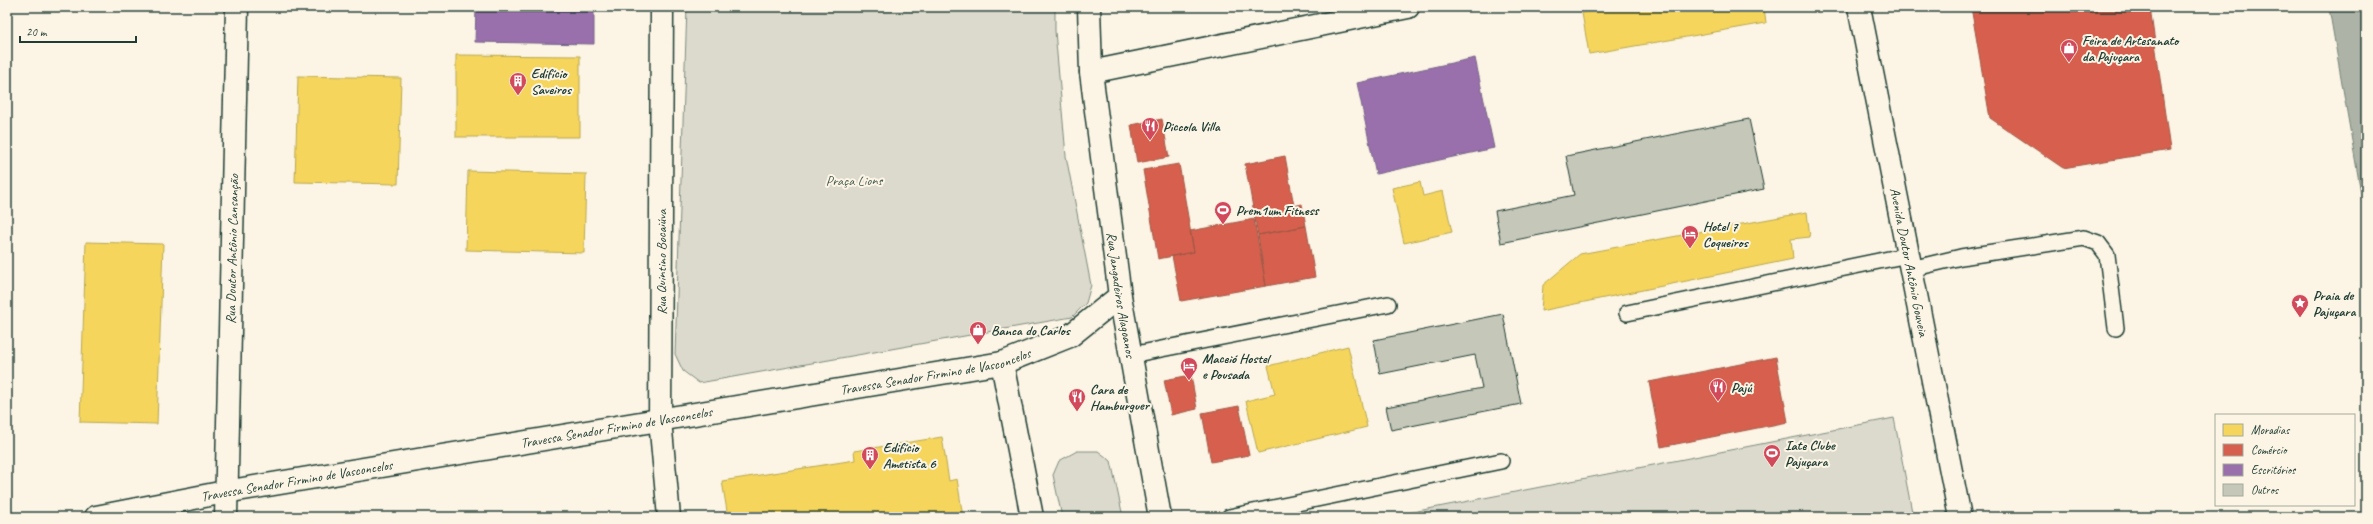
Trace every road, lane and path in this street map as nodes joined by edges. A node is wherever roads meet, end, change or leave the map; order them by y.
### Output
1 (237, 7) edge
2 (662, 7) edge
3 (1089, 7) edge
4 (1408, 7) edge
5 (1859, 7) edge
6 (1091, 72) junction
7 (1909, 262) junction
8 (1120, 296) junction
9 (1388, 304) dead end
10 (1627, 313) dead end
11 (2116, 328) dead end
12 (1131, 355) junction
13 (1002, 363) junction
14 (660, 420) junction
15 (1501, 461) dead end
16 (225, 492) junction
17 (96, 517) edge
18 (226, 517) edge
19 (669, 517) edge
20 (1032, 517) edge
21 (1160, 517) edge
22 (1229, 517) edge
23 (1960, 517) edge

1 - 16 street, Rua Doutor Antônio Cansanção
2 - 14 street, Rua Quintino Bocaiúva
3 - 6 street, Rua Jangadeiros Alagoanos
4 - 6 street
5 - 7 street, Avenida Doutor Antônio Gouveia
6 - 8 street, Rua Jangadeiros Alagoanos
7 - 10 lane
7 - 11 lane
7 - 23 street, Avenida Doutor Antônio Gouveia
8 - 12 street, Rua Jangadeiros Alagoanos
8 - 13 street, Travessa Senador Firmino de Vasconcelos
9 - 12 lane
12 - 21 street, Rua Jangadeiros Alagoanos
13 - 14 street, Travessa Senador Firmino de Vasconcelos
13 - 20 street
14 - 16 street, Travessa Senador Firmino de Vasconcelos
14 - 19 street, Rua Quintino Bocaiúva
15 - 22 lane
16 - 17 street, Travessa Senador Firmino de Vasconcelos
16 - 18 street, Rua Doutor Antônio Cansanção

